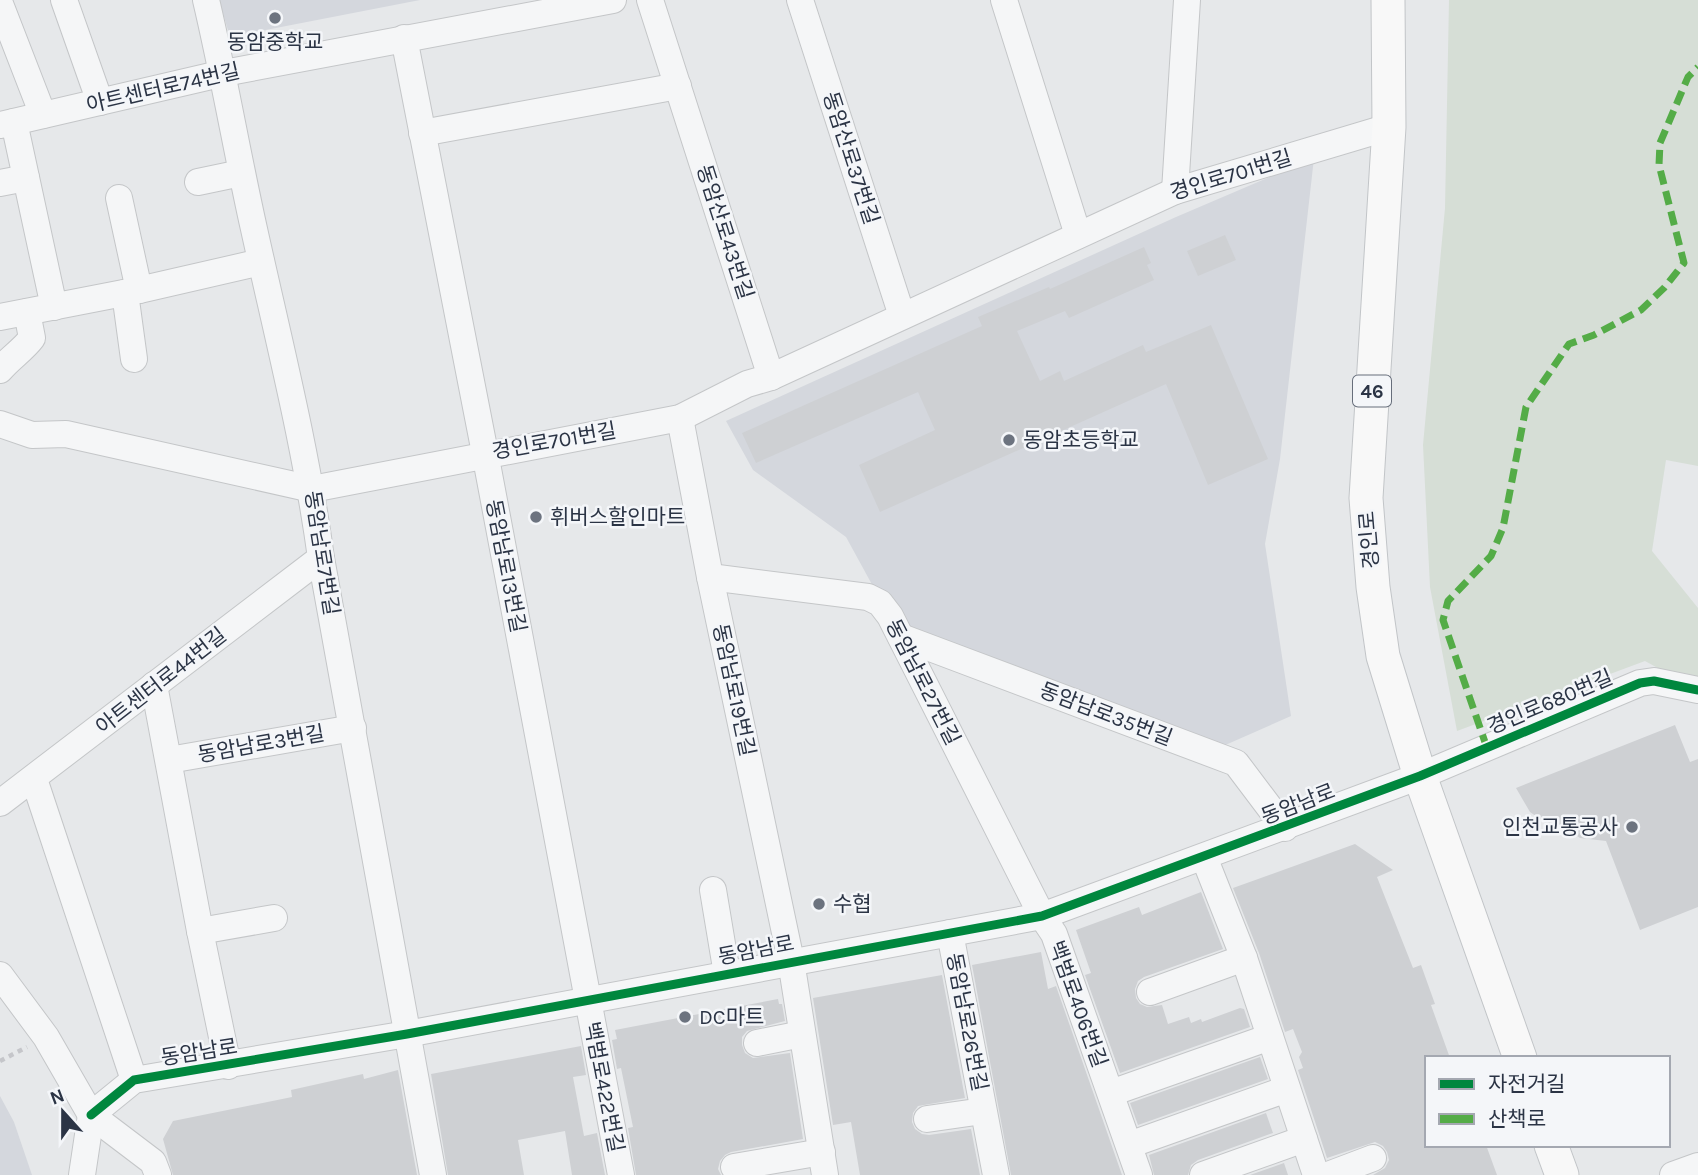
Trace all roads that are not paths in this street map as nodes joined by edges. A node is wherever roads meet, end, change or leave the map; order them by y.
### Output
1 (64, 0) edge
2 (206, 0) edge
3 (650, 0) edge
4 (800, 0) edge
5 (1004, 0) edge
6 (1187, 0) edge
7 (1388, 0) edge
8 (605, 1) edge
9 (0, 5) edge
10 (404, 38) junction
11 (224, 74) junction
12 (678, 86) junction
13 (100, 102) junction
14 (43, 115) junction
15 (7, 123) edge
16 (1389, 127) junction
17 (422, 133) junction
18 (241, 173) junction
19 (26, 178) junction
20 (198, 182) dead end
21 (0, 183) edge
22 (1175, 191) junction
23 (118, 198) dead end
24 (1078, 235) junction
25 (261, 262) junction
26 (132, 291) junction
27 (54, 307) junction
28 (27, 312) junction
29 (902, 316) junction
30 (0, 317) edge
31 (134, 359) dead end
32 (0, 370) edge
33 (771, 377) junction
34 (680, 418) junction
35 (0, 424) edge
36 (485, 453) junction
37 (312, 489) junction
38 (321, 558) junction
39 (710, 576) junction
40 (901, 636) junction
41 (154, 685) junction
42 (1698, 690) edge
43 (353, 727) junction
44 (169, 760) junction
45 (1420, 776) junction
46 (34, 779) junction
47 (0, 803) edge
48 (1285, 828) junction
49 (1204, 857) junction
50 (713, 890) dead end
51 (1042, 916) junction
52 (274, 918) dead end
53 (200, 931) junction
54 (950, 933) junction
55 (1244, 958) junction
56 (791, 961) junction
57 (727, 974) junction
58 (0, 975) edge
59 (1150, 992) dead end
60 (588, 1000) junction
61 (407, 1034) junction
62 (802, 1034) junction
63 (1270, 1037) junction
64 (757, 1043) dead end
65 (1519, 1056) edge
66 (228, 1066) junction
67 (134, 1080) junction
68 (1287, 1089) junction
69 (1111, 1093) junction
70 (984, 1111) junction
71 (91, 1115) junction
72 (927, 1119) dead end
73 (1304, 1139) junction
74 (1129, 1145) junction
75 (1552, 1147) edge
76 (1373, 1158) dead end
77 (823, 1163) edge
78 (1698, 1166) edge
79 (734, 1167) dead end
80 (1213, 1172) edge
81 (82, 1175) edge
82 (158, 1175) edge
83 (433, 1175) edge
84 (621, 1175) edge
85 (996, 1175) edge
86 (1139, 1175) edge
87 (1316, 1175) edge
88 (1328, 1175) edge
89 (1562, 1175) edge
90 (1673, 1175) edge

1 - 13 street
2 - 11 street, 동암남로7번길
3 - 12 street, 동암산로43번길
4 - 29 street, 동암산로37번길
5 - 24 street
6 - 22 street
7 - 16 main road, 경인로 / 46
8 - 10 street, 아트센터로74번길
9 - 14 street
10 - 11 street, 아트센터로74번길
10 - 17 street, 동암남로13번길
11 - 13 street, 아트센터로74번길
11 - 18 street, 동암남로7번길
12 - 17 street
12 - 33 street, 동암산로43번길
13 - 14 street, 아트센터로74번길
14 - 15 street, 아트센터로74번길
15 - 19 street
16 - 22 street, 경인로701번길
16 - 45 main road, 경인로 / 46
17 - 36 street, 동암남로13번길
18 - 20 street
18 - 25 street, 동암남로7번길
19 - 21 street
19 - 27 street
22 - 24 street, 경인로701번길
23 - 26 street
24 - 29 street, 경인로701번길
25 - 26 street
25 - 37 street, 동암남로7번길
26 - 27 street
26 - 31 street
27 - 28 street
28 - 30 street
28 - 32 street
29 - 33 street, 경인로701번길
33 - 34 street, 경인로701번길
34 - 36 street, 경인로701번길
34 - 39 street, 동암남로19번길
35 - 37 street, 경인로701번길
36 - 37 street, 경인로701번길
36 - 60 street, 동암남로13번길
37 - 38 street, 동암남로7번길
38 - 41 street, 아트센터로44번길
38 - 43 street, 동암남로7번길
39 - 40 street, 동암남로27번길
39 - 56 street, 동암남로19번길
40 - 48 street, 동암남로35번길
40 - 51 street, 동암남로27번길
41 - 44 street, 동암남로3번길
41 - 46 street, 아트센터로44번길
42 - 45 street, 경인로680번길
43 - 44 street, 동암남로3번길
43 - 61 street, 동암남로7번길
44 - 53 street, 동암남로3번길
45 - 48 street, 동암남로
45 - 65 main road, 경인로 / 46
46 - 47 street, 아트센터로44번길
46 - 67 street
48 - 49 street, 동암남로
49 - 51 street, 동암남로
49 - 55 street
50 - 57 street, 동암남로
51 - 54 street, 동암남로
51 - 69 street, 백범로406번길
52 - 53 street
53 - 66 street, 동암남로3번길
54 - 56 street, 동암남로
54 - 70 street, 동암남로26번길
55 - 59 street
55 - 63 street
56 - 57 street, 동암남로
56 - 62 street, 동암남로19번길
57 - 60 street, 동암남로
58 - 71 street
60 - 61 street, 동암남로
60 - 84 street, 백범로422번길
61 - 66 street, 동암남로
61 - 83 street, 동암남로7번길
62 - 64 street
62 - 77 street, 동암남로19번길
63 - 68 street
63 - 69 street, 백범로406번길
66 - 67 street, 동암남로
67 - 71 street, 동암남로
68 - 73 street
68 - 74 street
69 - 74 street, 백범로406번길
70 - 72 street, 동암남로26번길
70 - 85 street, 동암남로26번길
71 - 81 street
71 - 82 street
73 - 80 street
73 - 87 street
74 - 86 street, 백범로406번길
75 - 89 main road
76 - 88 street
77 - 79 street
78 - 90 street

